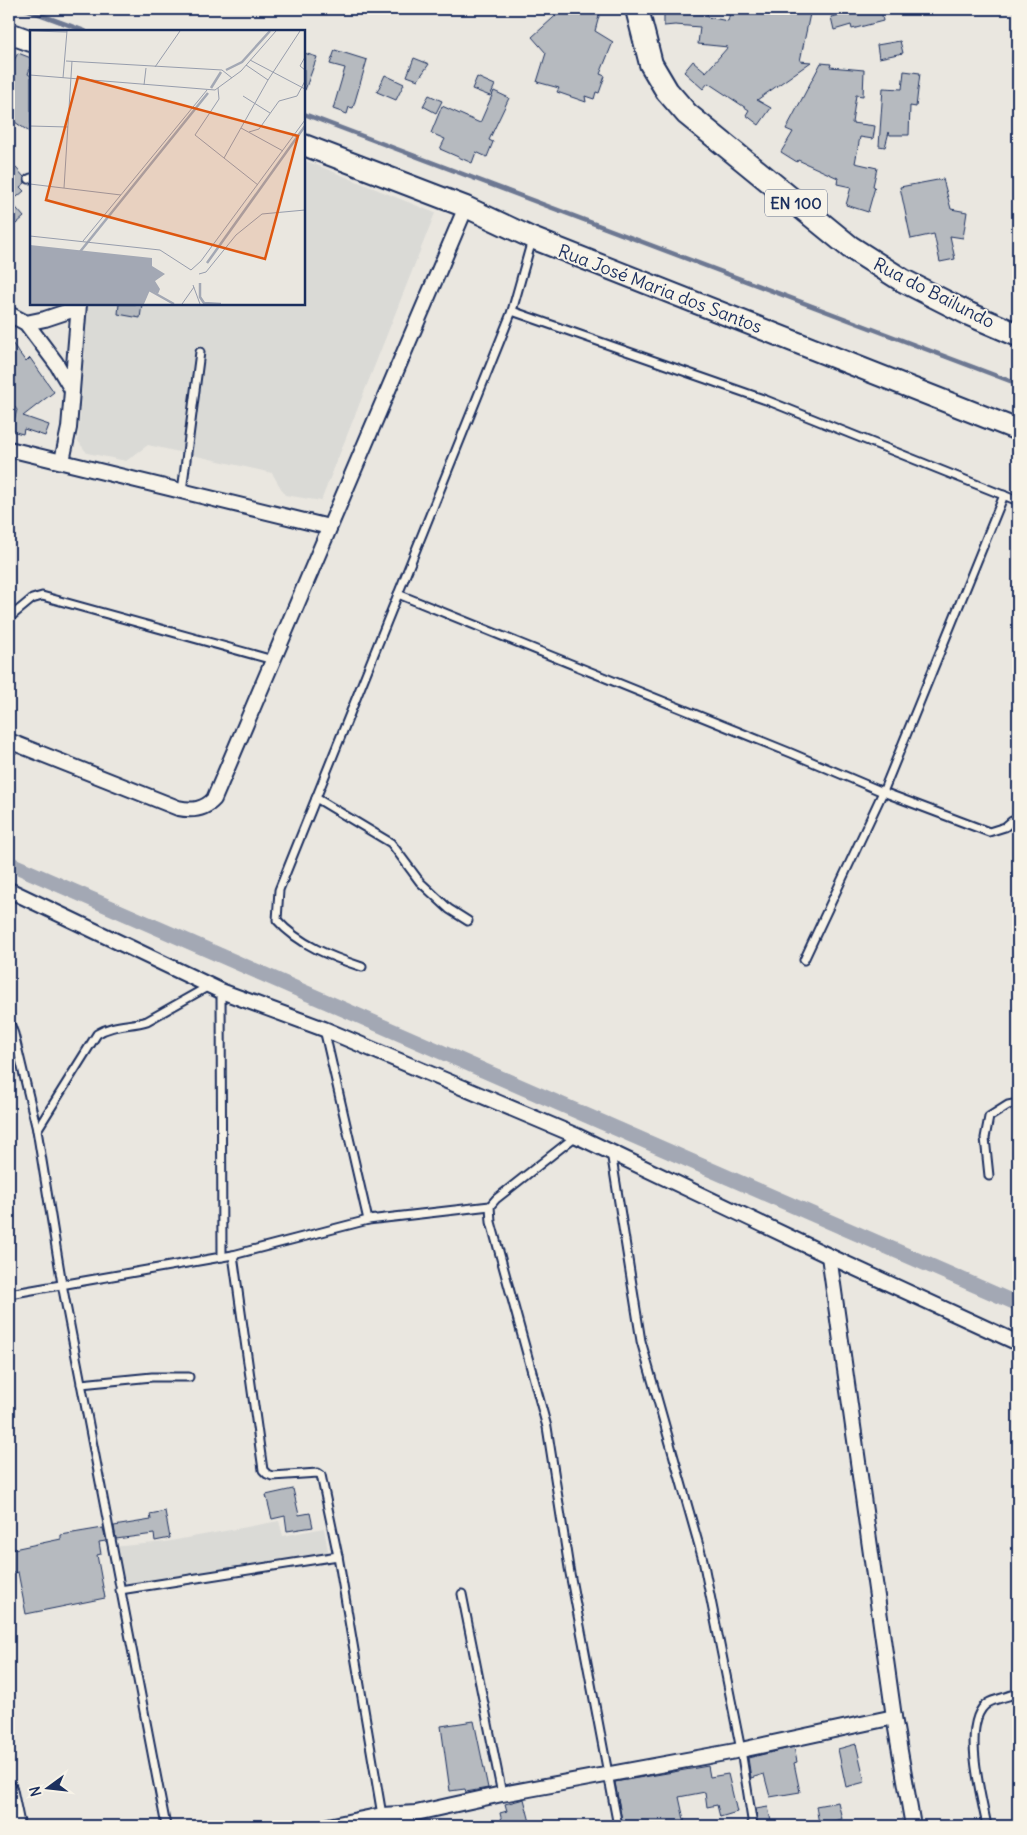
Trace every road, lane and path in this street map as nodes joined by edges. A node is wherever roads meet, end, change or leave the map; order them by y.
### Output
1 (636, 9) edge
2 (9, 33) edge
3 (30, 41) edge
4 (305, 145) edge
5 (466, 206) junction
6 (532, 238) junction
7 (79, 306) edge
8 (512, 311) junction
9 (9, 314) edge
10 (26, 322) junction
11 (1018, 335) edge
12 (200, 352) dead end
13 (72, 390) junction
14 (1018, 430) edge
15 (9, 449) edge
16 (62, 461) junction
17 (182, 491) junction
18 (1004, 495) junction
19 (1018, 501) edge
20 (329, 527) junction
21 (398, 594) junction
22 (9, 618) edge
23 (273, 660) junction
24 (9, 741) edge
25 (883, 792) junction
26 (316, 798) junction
27 (1018, 820) edge
28 (9, 890) edge
29 (468, 921) dead end
30 (804, 960) dead end
31 (362, 967) dead end
32 (215, 988) junction
33 (9, 1025) edge
34 (324, 1029) junction
35 (1018, 1103) edge
36 (37, 1130) junction
37 (577, 1136) junction
38 (611, 1151) junction
39 (989, 1176) dead end
40 (490, 1206) junction
41 (368, 1220) junction
42 (233, 1255) junction
43 (829, 1256) junction
44 (222, 1257) junction
45 (62, 1284) junction
46 (9, 1294) edge
47 (1018, 1343) edge
48 (189, 1376) dead end
49 (81, 1384) junction
50 (338, 1556) junction
51 (120, 1590) junction
52 (462, 1594) dead end
53 (1011, 1695) dead end
54 (894, 1716) junction
55 (741, 1750) junction
56 (608, 1774) junction
57 (9, 1788) edge
58 (502, 1794) junction
59 (382, 1815) junction
60 (417, 1820) edge
61 (16, 1826) edge
62 (166, 1826) edge
63 (328, 1826) edge
64 (618, 1826) edge
65 (753, 1826) edge
66 (913, 1826) edge
67 (987, 1826) edge

1 - 11 main road, Rua do Bailundo / EN 100
2 - 3 street
4 - 5 street, Rua José Maria dos Santos
5 - 6 street, Rua José Maria dos Santos
5 - 20 street
6 - 8 lane
6 - 14 street, Rua José Maria dos Santos
7 - 10 street
7 - 13 street
8 - 18 lane
8 - 21 lane
9 - 10 street
10 - 13 street
12 - 17 lane
13 - 16 street
15 - 16 street
16 - 17 street
17 - 20 street
18 - 19 lane
18 - 25 lane
20 - 23 street
21 - 25 lane
21 - 26 lane
22 - 23 lane
23 - 24 street
25 - 27 lane
25 - 30 lane
26 - 29 lane
26 - 31 lane
28 - 32 street
32 - 34 street
32 - 36 lane
32 - 44 lane
33 - 36 lane
34 - 37 street
34 - 41 lane
35 - 39 lane
36 - 45 lane
37 - 38 street
37 - 40 lane
38 - 43 street
38 - 55 lane
40 - 41 lane
40 - 56 lane
41 - 42 lane
42 - 44 lane
42 - 50 lane
43 - 47 street
43 - 54 street
44 - 45 lane
45 - 46 lane
45 - 49 lane
48 - 49 lane
49 - 51 lane
50 - 51 lane
50 - 59 lane
51 - 62 lane
52 - 58 lane
53 - 67 lane
54 - 55 street
54 - 66 street
55 - 56 street
55 - 65 lane
56 - 58 street
56 - 64 lane
57 - 61 street
58 - 60 street
59 - 60 street
59 - 63 street

